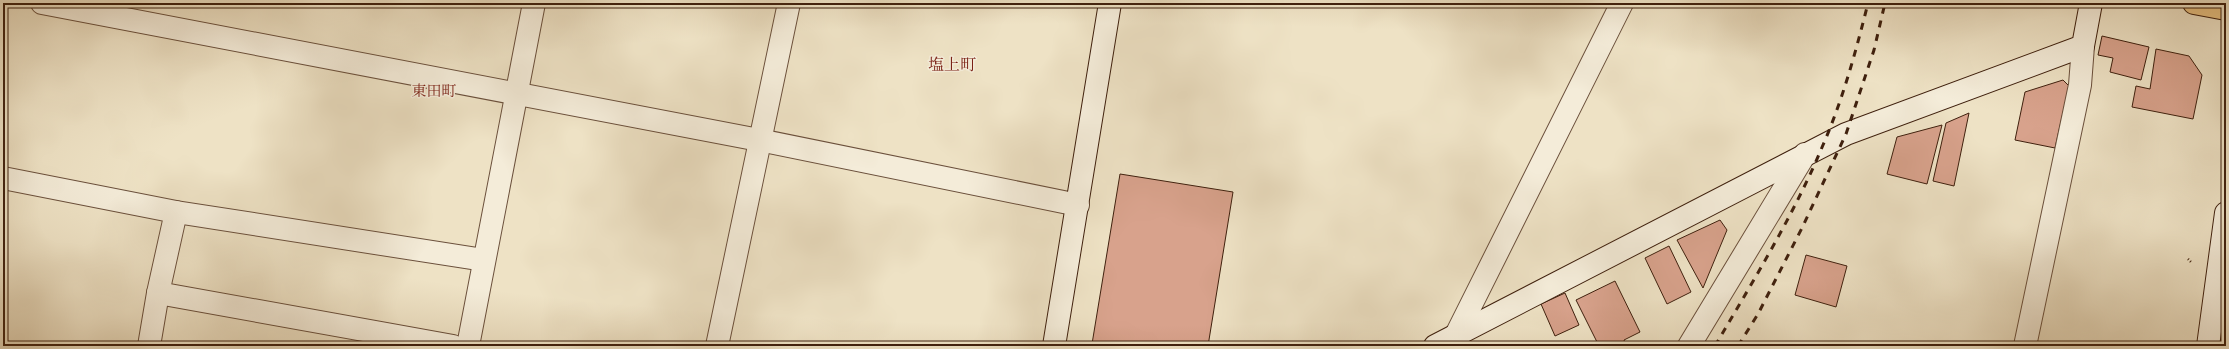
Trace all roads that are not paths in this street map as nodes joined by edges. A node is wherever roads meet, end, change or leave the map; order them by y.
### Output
1 (42, 3) edge
2 (534, 3) edge
3 (789, 3) edge
4 (1110, 3) edge
5 (1622, 3) edge
6 (2090, 3) edge
7 (2194, 3) edge
8 (2226, 9) edge
9 (2083, 46) junction
10 (516, 95) junction
11 (759, 140) junction
12 (1805, 154) junction
13 (3, 178) edge
14 (1078, 205) junction
15 (176, 212) junction
16 (2226, 213) edge
17 (484, 260) junction
18 (158, 293) junction
19 (1453, 341) edge
20 (149, 346) edge
21 (453, 346) edge
22 (468, 346) edge
23 (717, 346) edge
24 (1054, 346) edge
25 (1435, 346) edge
26 (1689, 346) edge
27 (2025, 346) edge
28 (2208, 346) edge

1 - 10 street
2 - 10 street
3 - 11 street
4 - 14 street
5 - 19 street
6 - 9 street
7 - 8 main road
9 - 12 street
9 - 27 street
10 - 11 street
10 - 17 street
11 - 14 street
11 - 23 street
12 - 19 street
12 - 26 street
13 - 15 street
14 - 24 street
15 - 17 street
15 - 18 street
16 - 28 street
17 - 22 street
18 - 20 street
18 - 21 street
19 - 25 street

